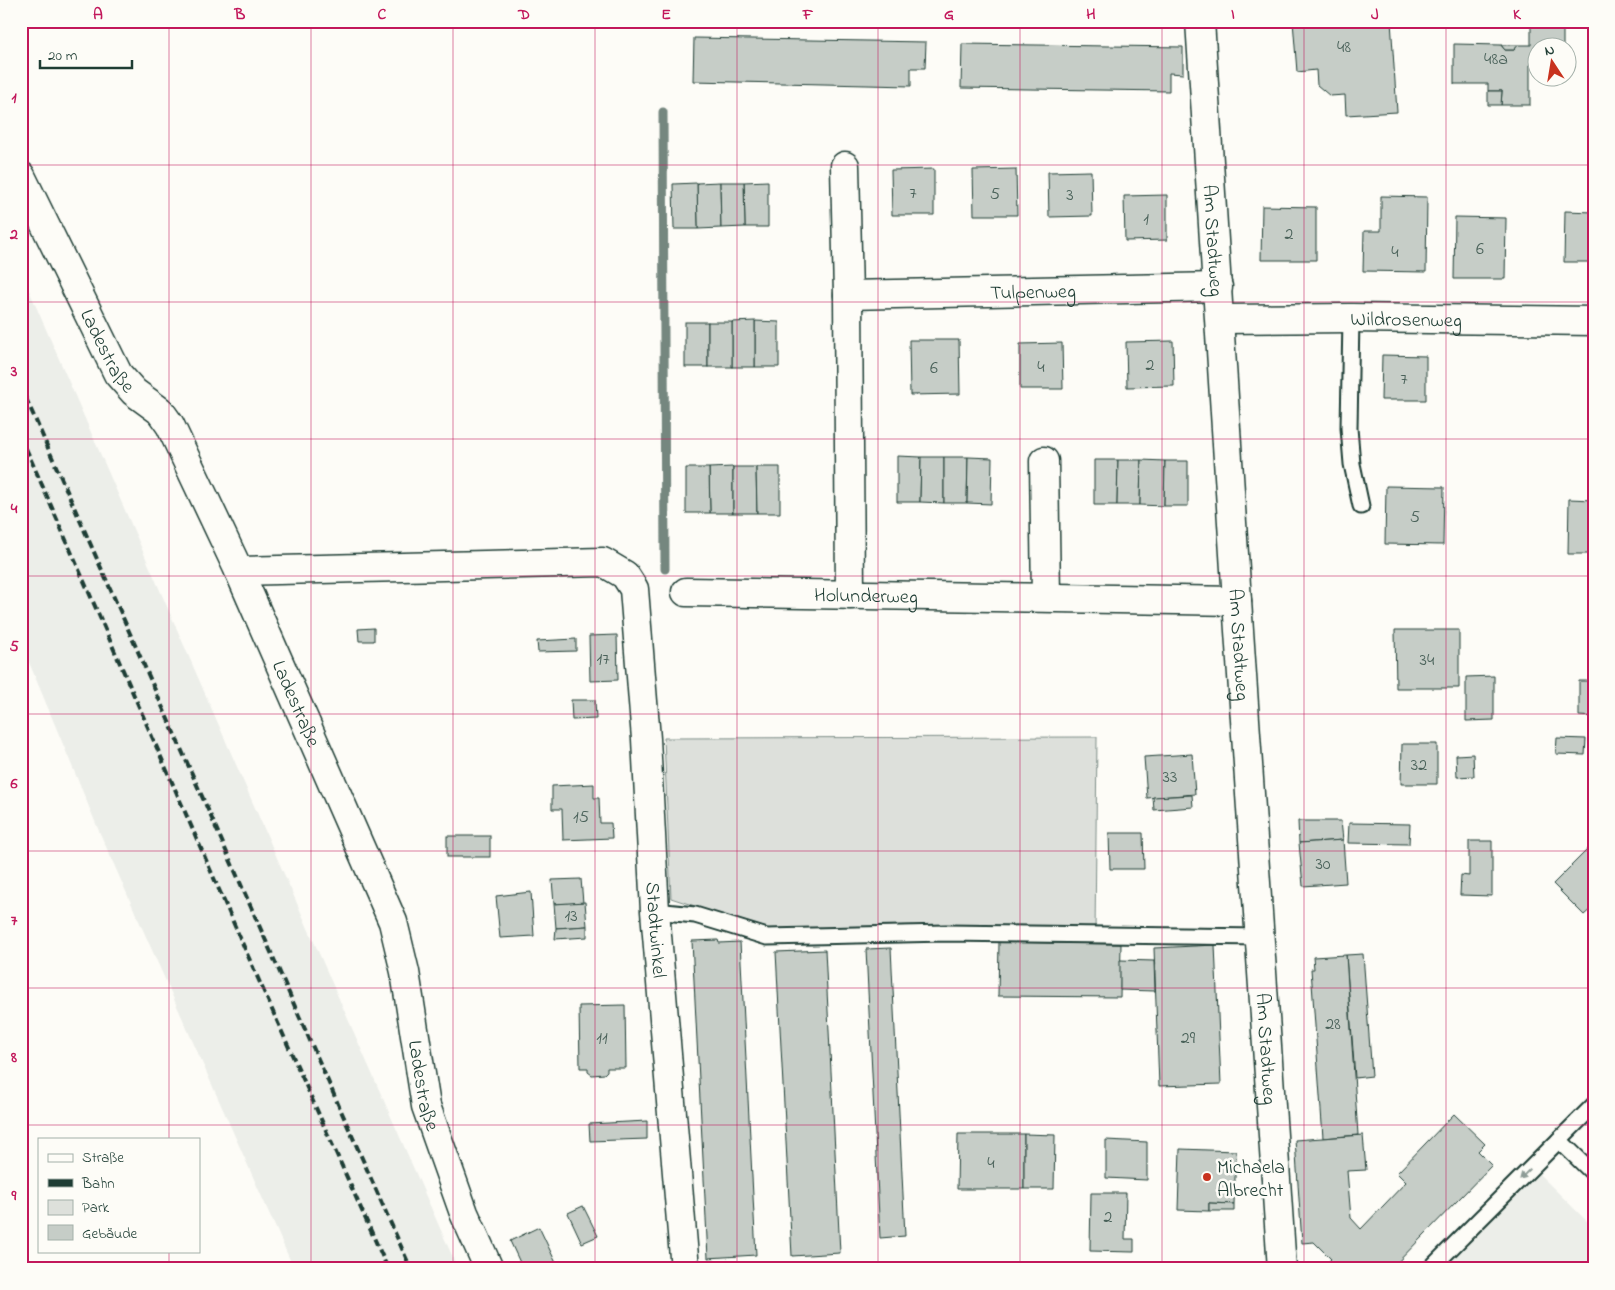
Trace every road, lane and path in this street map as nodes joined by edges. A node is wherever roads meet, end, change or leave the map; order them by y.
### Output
1 (1200, 21) edge
2 (845, 166) dead end
3 (21, 176) edge
4 (1218, 287) junction
5 (848, 295) junction
6 (1351, 318) junction
7 (1220, 319) junction
8 (1594, 321) edge
9 (1044, 461) dead end
10 (1361, 506) dead end
11 (239, 571) junction
12 (686, 592) dead end
13 (850, 595) junction
14 (1046, 597) junction
15 (1237, 600) junction
16 (655, 911) junction
17 (1260, 937) junction
18 (1594, 1105) edge
19 (1559, 1140) junction
20 (1594, 1174) edge
21 (489, 1269) edge
22 (685, 1269) edge
23 (1282, 1269) edge
24 (1430, 1269) edge

1 - 4 street, Am Stadtweg
2 - 5 street
3 - 11 street, Ladestraße
4 - 5 street, Tulpenweg
4 - 7 street, Am Stadtweg
5 - 13 street
6 - 7 street, Wildrosenweg
6 - 8 street, Wildrosenweg
6 - 10 lane
7 - 15 street, Am Stadtweg
9 - 14 street
11 - 16 street, Stadtwinkel
11 - 21 street, Ladestraße
12 - 13 street, Holunderweg
13 - 14 street, Holunderweg
14 - 15 street, Holunderweg
15 - 17 street, Am Stadtweg
16 - 17 lane
16 - 22 street, Stadtwinkel
17 - 23 street, Am Stadtweg
18 - 19 lane
19 - 20 lane
19 -> 24 lane

